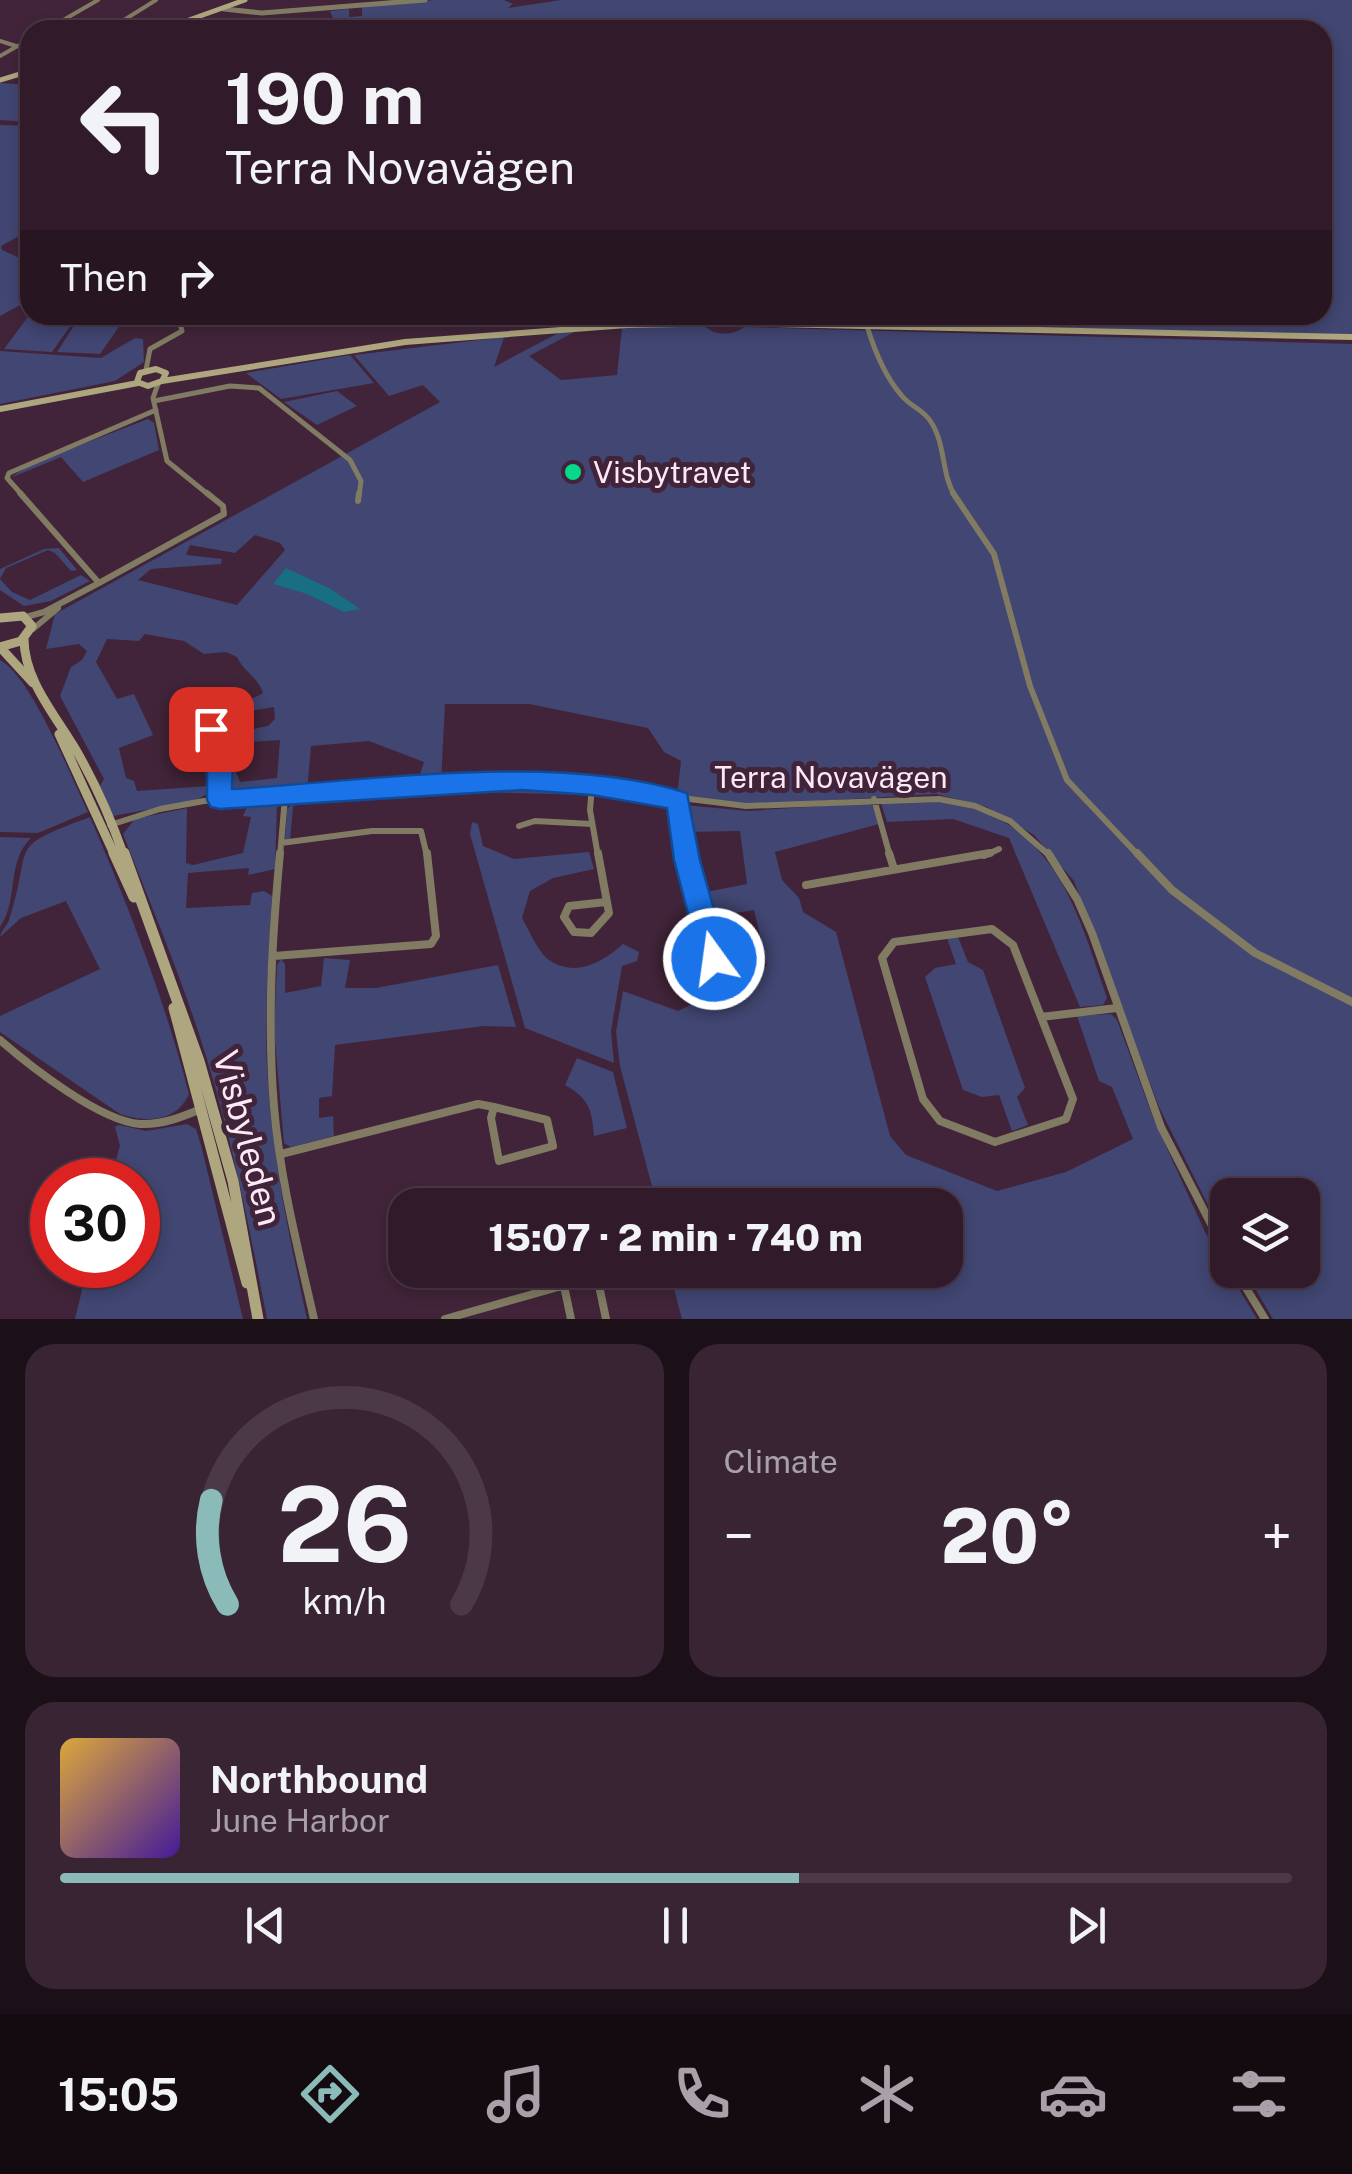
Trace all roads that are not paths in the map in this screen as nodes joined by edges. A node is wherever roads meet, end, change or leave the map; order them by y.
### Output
1 (98, 0) edge
2 (156, 0) edge
3 (246, 0) edge
4 (424, 0) edge
5 (224, 8) junction
6 (63, 20) edge
7 (124, 20) edge
8 (190, 20) edge
9 (0, 42) edge
10 (20, 44) edge
11 (17, 46) junction
12 (0, 56) edge
13 (182, 325) edge
14 (654, 325) edge
15 (822, 325) edge
16 (867, 326) junction
17 (1352, 337) edge
18 (150, 360) junction
19 (220, 370) joint
20 (161, 376) junction
21 (141, 378) junction
22 (154, 400) junction
23 (0, 409) edge
24 (156, 410) junction
25 (358, 501) dead end
26 (99, 583) junction
27 (71, 599) junction
28 (0, 606) edge
29 (22, 616) junction
30 (0, 618) edge
31 (32, 630) junction
32 (24, 639) junction
33 (0, 647) edge
34 (38, 689) junction
35 (211, 729) dead end
36 (592, 786) junction
37 (284, 797) junction
38 (874, 798) junction
39 (220, 800) junction
40 (678, 800) junction
41 (592, 824) junction
42 (107, 825) junction
43 (519, 826) dead end
44 (281, 844) junction
45 (999, 849) dead end
46 (894, 869) junction
47 (806, 885) dead end
48 (606, 902) junction
49 (703, 916) junction
50 (274, 956) junction
51 (1352, 1002) edge
52 (1117, 1008) junction
53 (1040, 1017) junction
54 (0, 1040) edge
55 (207, 1107) junction
56 (494, 1107) junction
57 (281, 1154) junction
58 (1210, 1221) edge
59 (557, 1288) edge
60 (564, 1288) edge
61 (600, 1288) edge
62 (1246, 1288) edge
63 (257, 1319) edge
64 (314, 1319) edge
65 (445, 1319) edge
66 (572, 1319) edge
67 (606, 1319) edge
68 (1264, 1319) edge

1 - 6 street
2 - 7 street
3 - 5 main road
4 - 5 street
5 - 8 main road
9 - 11 street
10 - 11 street
11 - 12 street
13 - 18 street
14 - 19 main road
15 - 16 main road
16 - 17 main road
16 - 51 street
18 - 20 street
18 - 21 street
19 - 20 main road
20 - 21 main road
20 - 21 main road
20 - 22 street
21 - 22 street
21 - 23 main road
22 - 24 street
22 - 25 street
24 - 26 street
24 - 26 street
26 - 27 street
27 - 29 street
27 - 31 street
28 - 29 main road
29 - 30 main road
29 - 31 main road
31 - 32 main road
32 - 33 main road
32 - 34 main road, Visbyleden
33 - 34 main road, Visbyleden
34 - 42 main road, Visbyleden
35 - 39 street
36 - 37 street, Terra Novavägen
36 - 40 street, Terra Novavägen
36 - 41 street
37 - 39 street, Terra Novavägen
37 - 44 street
38 - 40 street, Terra Novavägen
38 - 46 street
38 - 52 street, Terra Novavägen
39 - 42 street, Terra Novavägen
40 - 49 street
41 - 43 street
41 - 48 street
42 - 55 main road, Visbyleden
44 - 50 street
44 - 50 street
45 - 46 street
46 - 47 street
48 - 48 street
49 - 49 street
50 - 57 street
52 - 53 street
52 - 58 street, Terra Novavägen
53 - 53 street
54 - 55 street
55 - 63 main road, Visbyleden
56 - 56 street
56 - 57 street
57 - 64 street
59 - 65 street
60 - 66 street
61 - 67 street
62 - 68 street

